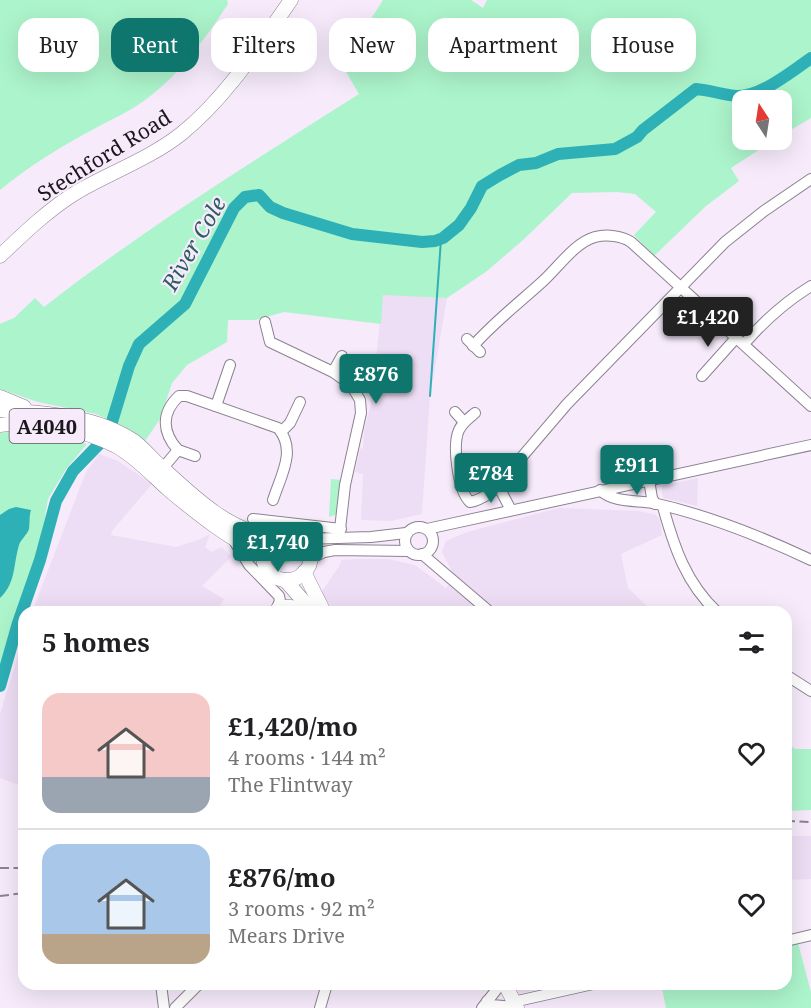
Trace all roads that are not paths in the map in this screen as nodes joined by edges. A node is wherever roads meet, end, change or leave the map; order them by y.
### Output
1 (291, 0) edge
2 (811, 179) edge
3 (0, 256) edge
4 (810, 287) edge
5 (682, 288) junction
6 (265, 322) dead end
7 (740, 341) junction
8 (473, 346) dead end
9 (342, 356) dead end
10 (230, 365) dead end
11 (333, 372) junction
12 (702, 376) dead end
13 (0, 397) edge
14 (300, 402) dead end
15 (216, 406) junction
16 (811, 406) edge
17 (0, 410) edge
18 (41, 412) junction
19 (455, 412) dead end
20 (475, 413) dead end
21 (464, 422) junction
22 (0, 425) edge
23 (96, 430) junction
24 (281, 432) junction
25 (119, 441) junction
26 (811, 445) edge
27 (178, 450) junction
28 (195, 456) dead end
29 (163, 468) junction
30 (649, 480) junction
31 (501, 484) junction
32 (600, 490) junction
33 (273, 500) dead end
34 (659, 505) junction
35 (511, 510) junction
36 (452, 524) junction
37 (263, 526) junction
38 (427, 529) junction
39 (406, 533) junction
40 (340, 534) junction
41 (303, 539) junction
42 (234, 543) junction
43 (432, 544) junction
44 (409, 551) junction
45 (422, 554) junction
46 (263, 555) junction
47 (811, 560) edge
48 (307, 566) junction
49 (443, 572) junction
50 (285, 580) junction
51 (277, 606) edge
52 (308, 606) edge
53 (322, 606) edge
54 (483, 606) edge
55 (711, 606) edge
56 (792, 679) edge
57 (811, 692) edge
58 (811, 935) edge
59 (792, 940) edge
60 (162, 990) edge
61 (193, 990) edge
62 (325, 990) edge
63 (506, 990) edge
64 (572, 990) edge
65 (487, 997) edge
66 (515, 1006) edge
67 (164, 1008) edge
68 (175, 1008) edge
69 (320, 1008) edge

1 - 3 main road, Stechford Road
2 - 5 street
4 - 7 street
5 - 7 street
5 - 8 street
5 - 31 street
6 - 11 street
7 - 12 street
7 - 16 street
9 - 11 street
10 - 15 street
11 - 40 street
13 - 18 main road
14 - 24 street
15 - 24 street
15 - 27 street
17 - 18 main road, A4040
18 - 23 main road, A4040
19 - 21 street
20 - 21 street
21 - 31 street
22 - 23 main road, A4040
23 - 25 main road, A4040
24 - 33 street
25 - 29 main road, A4040
25 - 42 main road, A4040
26 - 30 street
27 - 28 street
27 - 29 street
29 - 37 main road, A4040
30 - 32 street
30 - 34 street
31 - 35 street
32 - 34 street
32 - 35 street
34 - 47 street
34 - 55 street
35 - 36 street
36 - 38 street
36 - 43 street
37 - 40 street
37 - 41 main road
37 - 46 main road
38 - 39 street
38 - 43 street
39 - 40 street
39 - 44 street
40 - 41 street
41 - 48 main road
42 - 46 main road, A4040
42 - 51 street
43 - 45 street
43 - 49 street
44 - 45 street
44 - 48 street
45 - 49 street
46 - 50 main road
48 - 50 main road
48 - 53 main road
49 - 54 street
50 - 52 main road
56 - 57 street
58 - 59 street
60 - 67 street
61 - 68 street
62 - 69 street
63 - 66 main road
64 - 66 street
65 - 66 street

